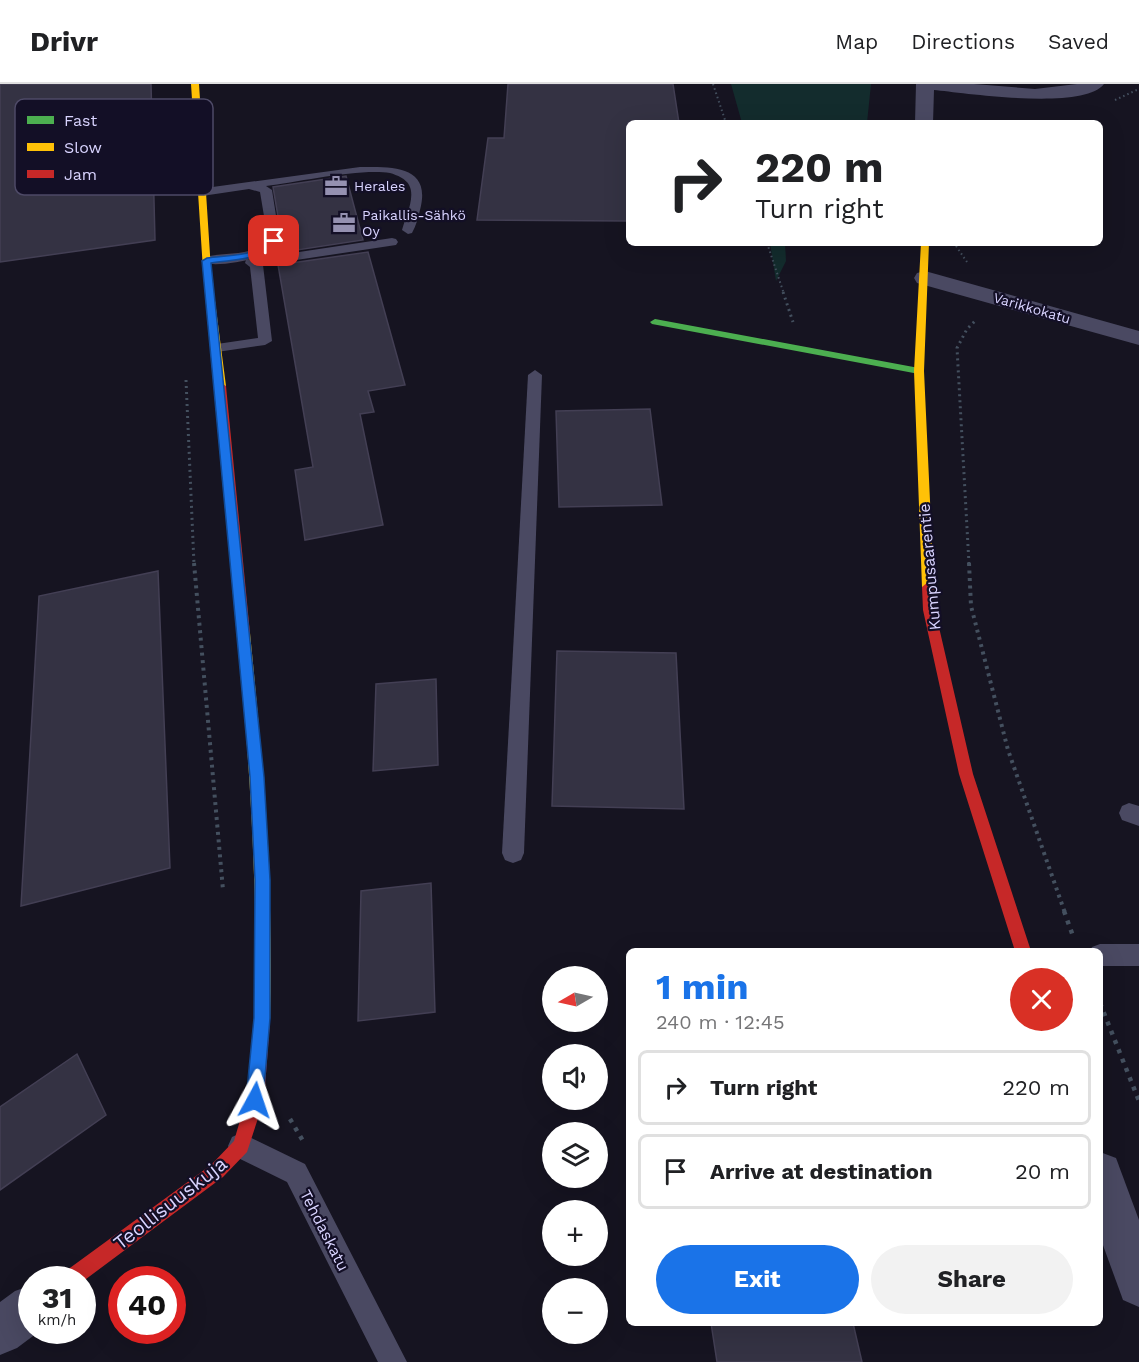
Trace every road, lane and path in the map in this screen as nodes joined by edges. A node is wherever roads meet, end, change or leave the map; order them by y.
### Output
1 (195, 84) edge
2 (713, 84) edge
3 (925, 84) edge
4 (931, 84) edge
5 (1095, 84) edge
6 (196, 99) edge
7 (725, 120) edge
8 (924, 120) edge
9 (249, 185) junction
10 (213, 190) edge
11 (202, 195) edge
12 (408, 230) dead end
13 (392, 242) dead end
14 (768, 246) edge
15 (925, 246) edge
16 (958, 246) edge
17 (256, 262) junction
18 (207, 265) junction
19 (925, 278) junction
20 (982, 293) junction
21 (655, 322) dead end
22 (1139, 339) edge
23 (217, 348) junction
24 (802, 349) junction
25 (919, 371) junction
26 (535, 375) dead end
27 (185, 377) dead end
28 (513, 853) dead end
29 (224, 894) dead end
30 (1077, 945) dead end
31 (1022, 948) edge
32 (1103, 955) edge
33 (1139, 955) edge
34 (1103, 1010) edge
35 (1139, 1101) edge
36 (241, 1146) junction
37 (1103, 1182) edge
38 (88, 1266) edge
39 (1139, 1284) edge
40 (18, 1318) edge
41 (0, 1331) edge
42 (393, 1362) edge

1 - 6 street
2 - 7 path
3 - 8 street
4 - 5 street
9 - 10 lane
9 - 12 lane
9 - 18 lane
11 - 18 street
13 - 17 lane
14 - 24 path
15 - 19 street, Kumpusaarentie
16 - 20 path
17 - 18 lane
17 - 23 lane
18 - 23 street
19 - 20 street, Varikkokatu
19 - 25 street, Kumpusaarentie
20 - 22 street, Varikkokatu
20 - 30 path
21 - 24 street
23 - 36 street
24 - 25 street
25 - 31 street, Kumpusaarentie
26 - 28 lane
27 - 29 path
32 - 33 lane
34 - 35 path
36 - 38 street, Teollisuuskuja
36 - 42 lane, Tehdaskatu
37 - 39 street
40 - 41 street

